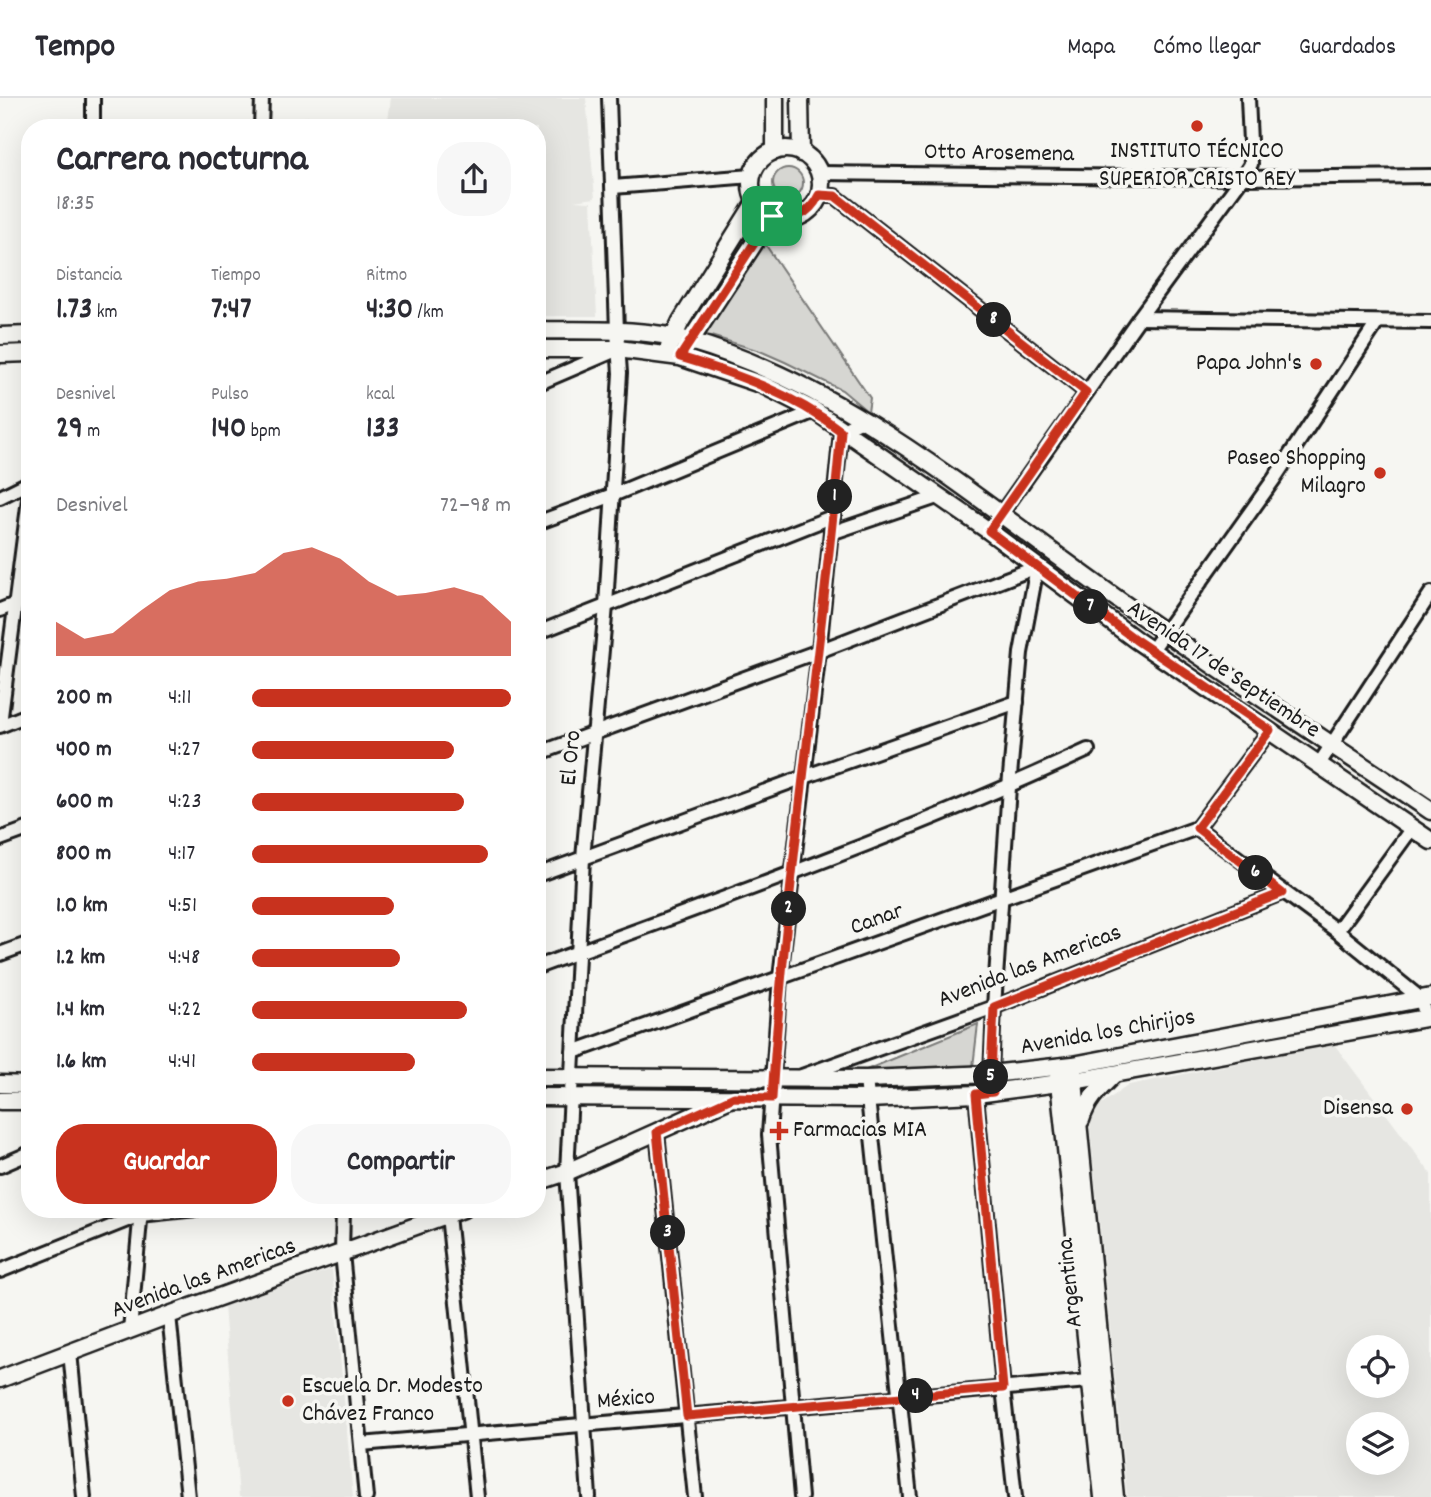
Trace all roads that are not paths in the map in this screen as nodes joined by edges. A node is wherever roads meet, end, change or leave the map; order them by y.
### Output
1 (93, 98) edge
2 (262, 98) edge
3 (610, 98) edge
4 (775, 98) edge
5 (800, 98) edge
6 (1248, 98) edge
7 (93, 119) edge
8 (261, 119) edge
9 (775, 151) junction
10 (801, 153) junction
11 (819, 173) junction
12 (752, 176) junction
13 (1431, 177) edge
14 (1242, 178) junction
15 (612, 187) junction
16 (819, 195) junction
17 (756, 201) junction
18 (772, 216) junction
19 (1139, 318) junction
20 (1431, 322) edge
21 (1377, 323) junction
22 (546, 330) edge
23 (617, 331) junction
24 (21, 335) edge
25 (0, 336) edge
26 (672, 337) junction
27 (689, 341) junction
28 (546, 349) edge
29 (618, 349) junction
30 (0, 354) edge
31 (21, 354) edge
32 (672, 356) junction
33 (546, 380) edge
34 (1086, 392) junction
35 (815, 411) junction
36 (862, 420) junction
37 (841, 431) junction
38 (21, 486) edge
39 (613, 495) junction
40 (940, 496) junction
41 (0, 497) edge
42 (1000, 515) junction
43 (834, 516) junction
44 (546, 520) edge
45 (989, 531) junction
46 (831, 533) junction
47 (21, 559) edge
48 (1037, 567) junction
49 (1431, 593) edge
50 (21, 602) edge
51 (15, 604) junction
52 (606, 606) junction
53 (0, 610) edge
54 (546, 629) edge
55 (1163, 632) junction
56 (1152, 650) junction
57 (819, 651) junction
58 (1017, 702) junction
59 (21, 717) edge
60 (0, 725) edge
61 (1270, 730) junction
62 (595, 733) junction
63 (1333, 746) junction
64 (1088, 750) dead end
65 (546, 751) edge
66 (1319, 764) junction
67 (804, 777) junction
68 (1009, 787) junction
69 (1431, 811) edge
70 (1197, 828) junction
71 (1412, 828) junction
72 (21, 831) edge
73 (0, 839) edge
74 (1431, 841) edge
75 (583, 858) junction
76 (546, 872) edge
77 (793, 873) junction
78 (1282, 893) junction
79 (1001, 898) junction
80 (1337, 931) junction
81 (21, 946) edge
82 (578, 952) junction
83 (0, 954) edge
84 (546, 964) edge
85 (780, 978) junction
86 (1426, 998) edge
87 (994, 1007) junction
88 (1428, 1018) edge
89 (573, 1052) junction
90 (1115, 1073) junction
91 (991, 1074) junction
92 (1066, 1074) junction
93 (572, 1076) junction
94 (546, 1077) edge
95 (773, 1078) junction
96 (793, 1079) junction
97 (866, 1080) junction
98 (0, 1084) edge
99 (21, 1085) edge
100 (985, 1093) junction
101 (546, 1097) edge
102 (570, 1097) junction
103 (667, 1097) junction
104 (734, 1097) junction
105 (772, 1098) junction
106 (868, 1099) junction
107 (0, 1101) edge
108 (21, 1101) edge
109 (676, 1124) junction
110 (1079, 1126) junction
111 (657, 1132) junction
112 (21, 1157) edge
113 (0, 1166) edge
114 (567, 1172) junction
115 (546, 1179) edge
116 (127, 1218) edge
117 (140, 1218) edge
118 (343, 1218) edge
119 (439, 1218) edge
120 (456, 1218) edge
121 (342, 1253) junction
122 (0, 1271) edge
123 (169, 1315) junction
124 (130, 1330) junction
125 (70, 1352) junction
126 (0, 1379) edge
127 (1098, 1380) junction
128 (1003, 1388) junction
129 (899, 1397) junction
130 (793, 1406) junction
131 (687, 1416) junction
132 (583, 1425) junction
133 (472, 1434) junction
134 (360, 1444) junction
135 (83, 1497) edge
136 (188, 1497) edge
137 (366, 1497) edge
138 (477, 1497) edge
139 (589, 1497) edge
140 (695, 1497) edge
141 (801, 1497) edge
142 (910, 1497) edge
143 (1015, 1497) edge
144 (1103, 1497) edge
145 (1115, 1497) edge

1 - 7 street
2 - 8 street
3 - 15 street, El Oro
4 - 9 street
5 - 10 street
6 - 14 street
9 - 10 street
9 - 12 street
10 - 11 street
11 - 14 street, Otto Arosemena
11 - 16 street
12 - 15 street
12 - 17 street
13 - 14 street, Otto Arosemena
14 - 19 street
15 - 23 street, El Oro
16 - 18 street
16 - 34 street
17 - 18 street
17 - 26 street
18 - 27 street
19 - 21 street
19 - 34 street
20 - 21 street
21 - 55 street
22 - 23 street, Avenida 17 de Septiembre
23 - 26 street, Avenida 17 de Septiembre
23 - 29 street, El Oro
24 - 25 street
26 - 27 street, Avenida 17 de Septiembre
26 - 32 street
27 - 32 street
27 - 36 street, Avenida 17 de Septiembre
28 - 29 street, Avenida 17 de Septiembre
29 - 32 street, Avenida 17 de Septiembre
29 - 33 street
29 - 39 street, El Oro
30 - 31 street
32 - 35 street, Avenida 17 de Septiembre
34 - 42 street
35 - 37 street, Avenida 17 de Septiembre
35 - 39 street
36 - 37 street
36 - 42 street, Avenida 17 de Septiembre
37 - 40 street, Avenida 17 de Septiembre
37 - 43 street
38 - 41 street
39 - 44 street
39 - 52 street, El Oro
40 - 45 street, Avenida 17 de Septiembre
40 - 46 street
42 - 45 street
42 - 55 street, Avenida 17 de Septiembre
43 - 46 street
43 - 52 street
45 - 48 street, Avenida 17 de Septiembre
46 - 57 street
47 - 51 street
48 - 56 street, Avenida 17 de Septiembre
48 - 57 street
48 - 58 street
49 - 63 street
50 - 51 street
51 - 53 street
51 - 60 street
52 - 54 street
52 - 62 street, El Oro
55 - 56 street
55 - 63 street, Avenida 17 de Septiembre
56 - 61 street, Avenida 17 de Septiembre
57 - 62 street
57 - 67 street
58 - 67 street
58 - 68 street
59 - 60 street
61 - 66 street, Avenida 17 de Septiembre
61 - 70 street
62 - 65 street
62 - 75 street, El Oro
63 - 66 street
63 - 69 street, Avenida 17 de Septiembre
64 - 68 street
66 - 71 street, Avenida 17 de Septiembre
67 - 75 street
67 - 77 street
68 - 77 street
68 - 79 street
70 - 78 street
70 - 79 street, Canar
71 - 74 street, Avenida 17 de Septiembre
71 - 80 street
72 - 73 street
75 - 76 street
75 - 82 street, El Oro
77 - 82 street
77 - 85 street
78 - 80 street
78 - 87 street, Avenida las Americas
79 - 85 street, Canar
79 - 87 street
80 - 86 street
81 - 83 street
82 - 84 street
82 - 89 street, El Oro
85 - 89 street, Canar
85 - 95 street
86 - 88 street
86 - 92 street, Avenida los Chirijos
87 - 91 street
87 - 96 street, Avenida las Americas
88 - 90 street, Avenida los Chirijos
89 - 93 street, El Oro
90 - 92 street, Avenida los Chirijos
90 - 110 street
91 - 92 street, Avenida los Chirijos
91 - 97 street, Avenida los Chirijos
91 - 100 street
92 - 100 street, Avenida los Chirijos
92 - 110 street, Argentina
92 - 127 street, Argentina
93 - 94 street, Avenida los Chirijos
93 - 95 street, Avenida los Chirijos
93 - 102 street, El Oro
95 - 96 street, Avenida los Chirijos
95 - 105 street
96 - 97 street, Avenida los Chirijos
97 - 106 street
98 - 99 street
100 - 106 street, Avenida los Chirijos
100 - 128 street
101 - 102 street, Avenida los Chirijos
102 - 103 street, Avenida los Chirijos
102 - 114 street, El Oro
103 - 104 street, Avenida los Chirijos
103 - 109 street
104 - 105 street, Avenida los Chirijos
104 - 109 street
105 - 106 street, Avenida los Chirijos
105 - 130 street
106 - 129 street
107 - 108 street
109 - 111 street
110 - 127 street, Argentina
111 - 114 street
111 - 131 street
112 - 113 street
114 - 115 street
114 - 132 street, El Oro
116 - 122 street
117 - 124 street
118 - 121 street
119 - 121 street, Avenida las Americas
120 - 133 street
121 - 123 street, Avenida las Americas
121 - 134 street
123 - 124 street, Avenida las Americas
123 - 136 street
124 - 125 street, Avenida las Americas
125 - 126 street, Avenida las Americas
125 - 135 street
127 - 128 street, México
127 - 144 street, Argentina
127 - 145 street, Argentina
128 - 129 street, México
128 - 143 street
129 - 130 street, México
129 - 142 street
130 - 131 street, México
130 - 141 street
131 - 132 street, México
131 - 140 street
132 - 133 street, México
132 - 139 street, El Oro
133 - 134 street, México
133 - 138 street
134 - 137 street

